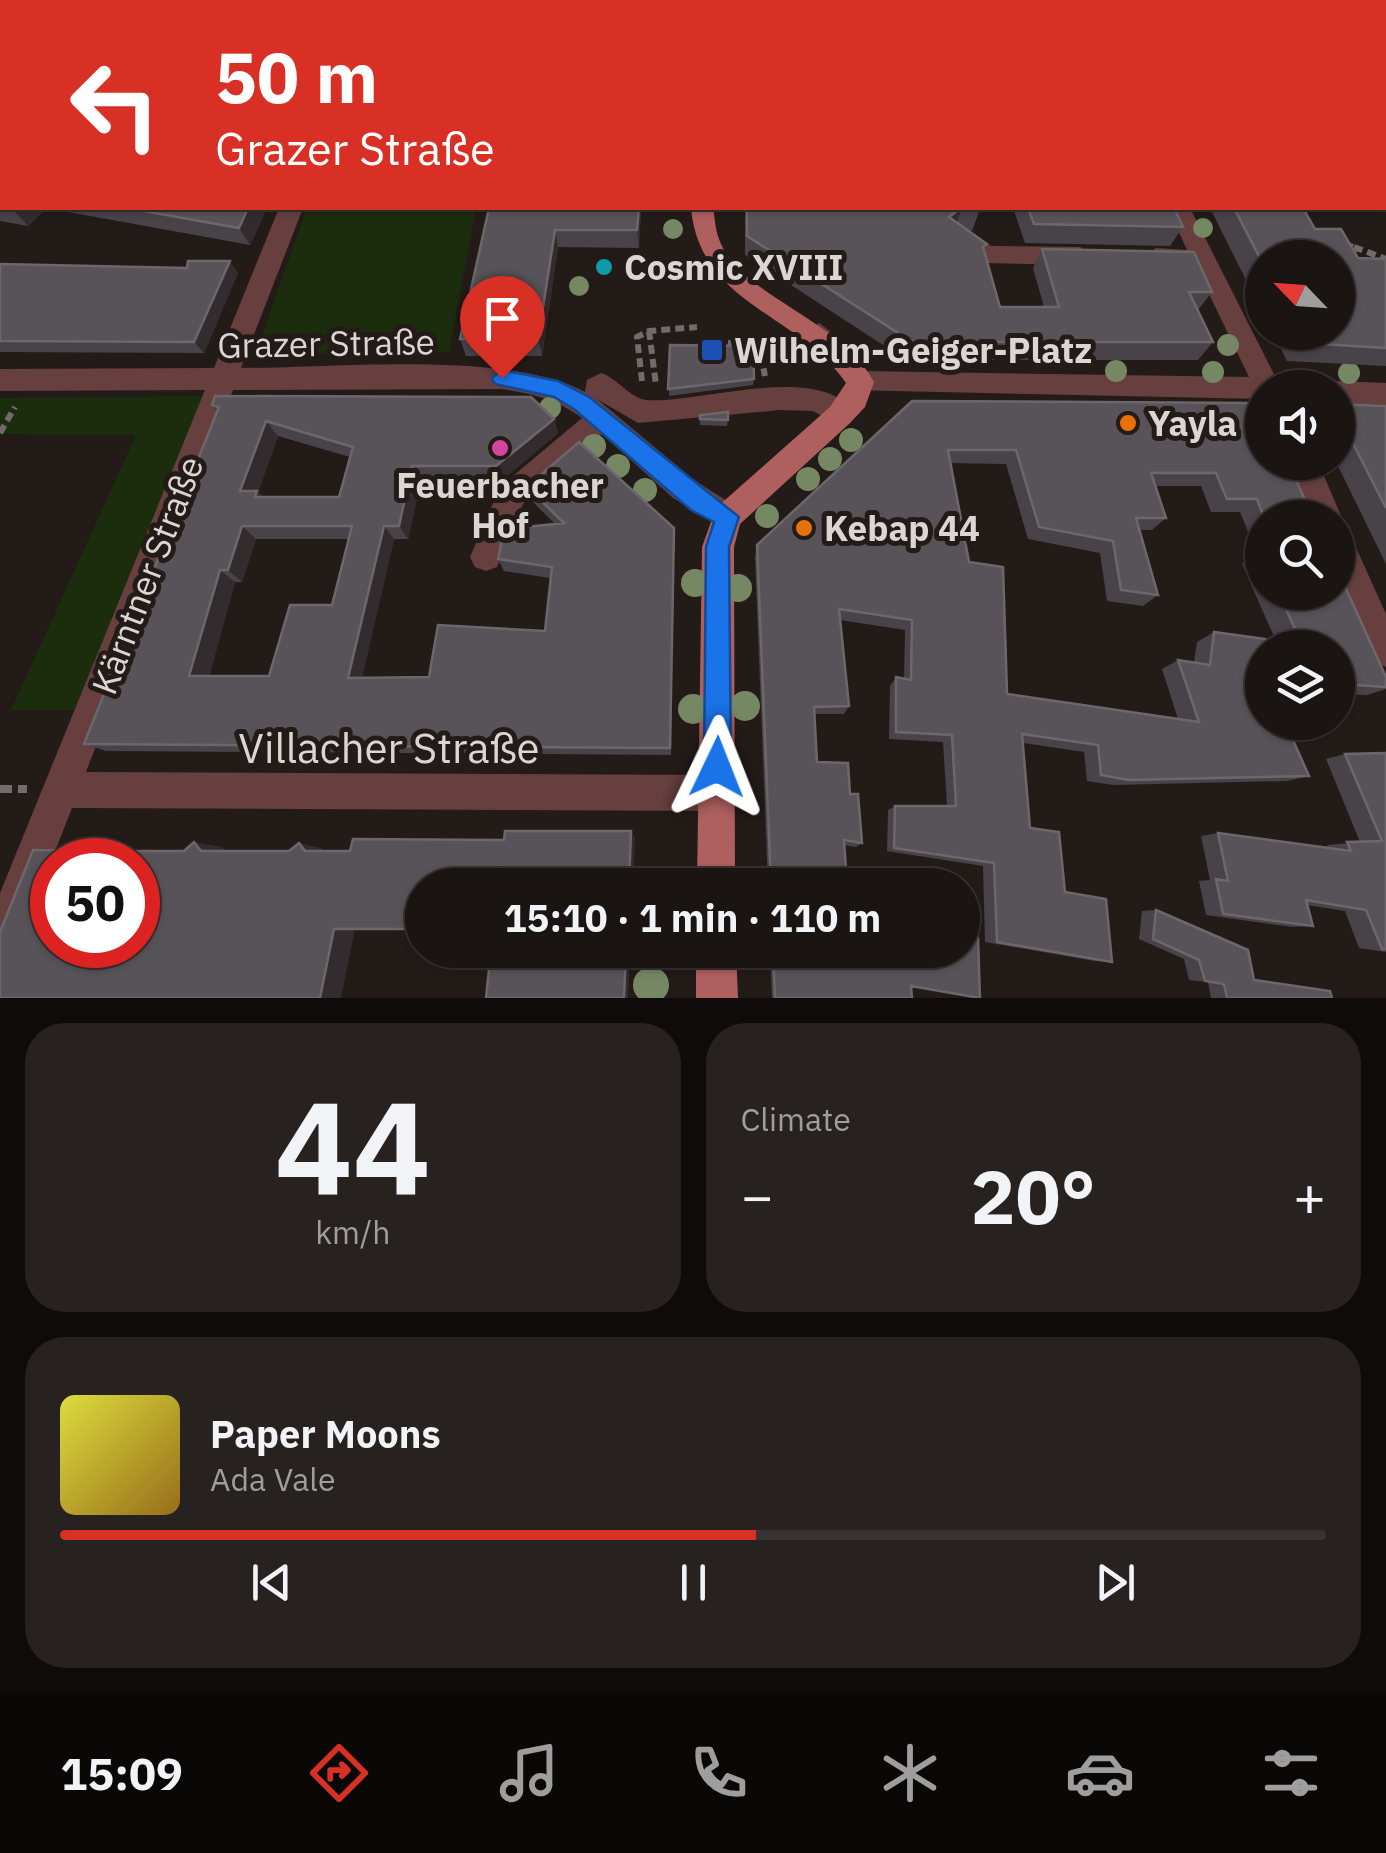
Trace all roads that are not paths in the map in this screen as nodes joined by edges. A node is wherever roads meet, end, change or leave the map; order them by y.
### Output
1 (290, 210) edge
2 (702, 210) edge
3 (1180, 210) edge
4 (958, 236) edge
5 (1207, 258) junction
6 (1257, 370) edge
7 (0, 380) edge
8 (224, 382) junction
9 (860, 382) junction
10 (598, 388) dead end
11 (1245, 388) edge
12 (1355, 393) edge
13 (1386, 394) edge
14 (840, 415) junction
15 (601, 418) junction
16 (728, 517) junction
17 (486, 557) dead end
18 (1355, 581) edge
19 (1386, 651) edge
20 (63, 790) junction
21 (716, 793) junction
22 (716, 868) edge
23 (0, 942) edge
24 (716, 968) edge
25 (717, 998) edge

1 - 8 street, Kärntner Straße
2 - 9 main road
3 - 5 street
4 - 5 street
5 - 6 street
7 - 8 street, Grazer Straße
8 - 15 street, Grazer Straße
8 - 20 street, Kärntner Straße
9 - 11 street
9 - 14 main road
10 - 14 street
12 - 13 street
14 - 16 main road
15 - 16 street, Grazer Straße
15 - 17 street
16 - 21 main road
18 - 19 street
20 - 21 street, Villacher Straße
20 - 23 street, Kärntner Straße
21 - 22 main road
24 - 25 main road

